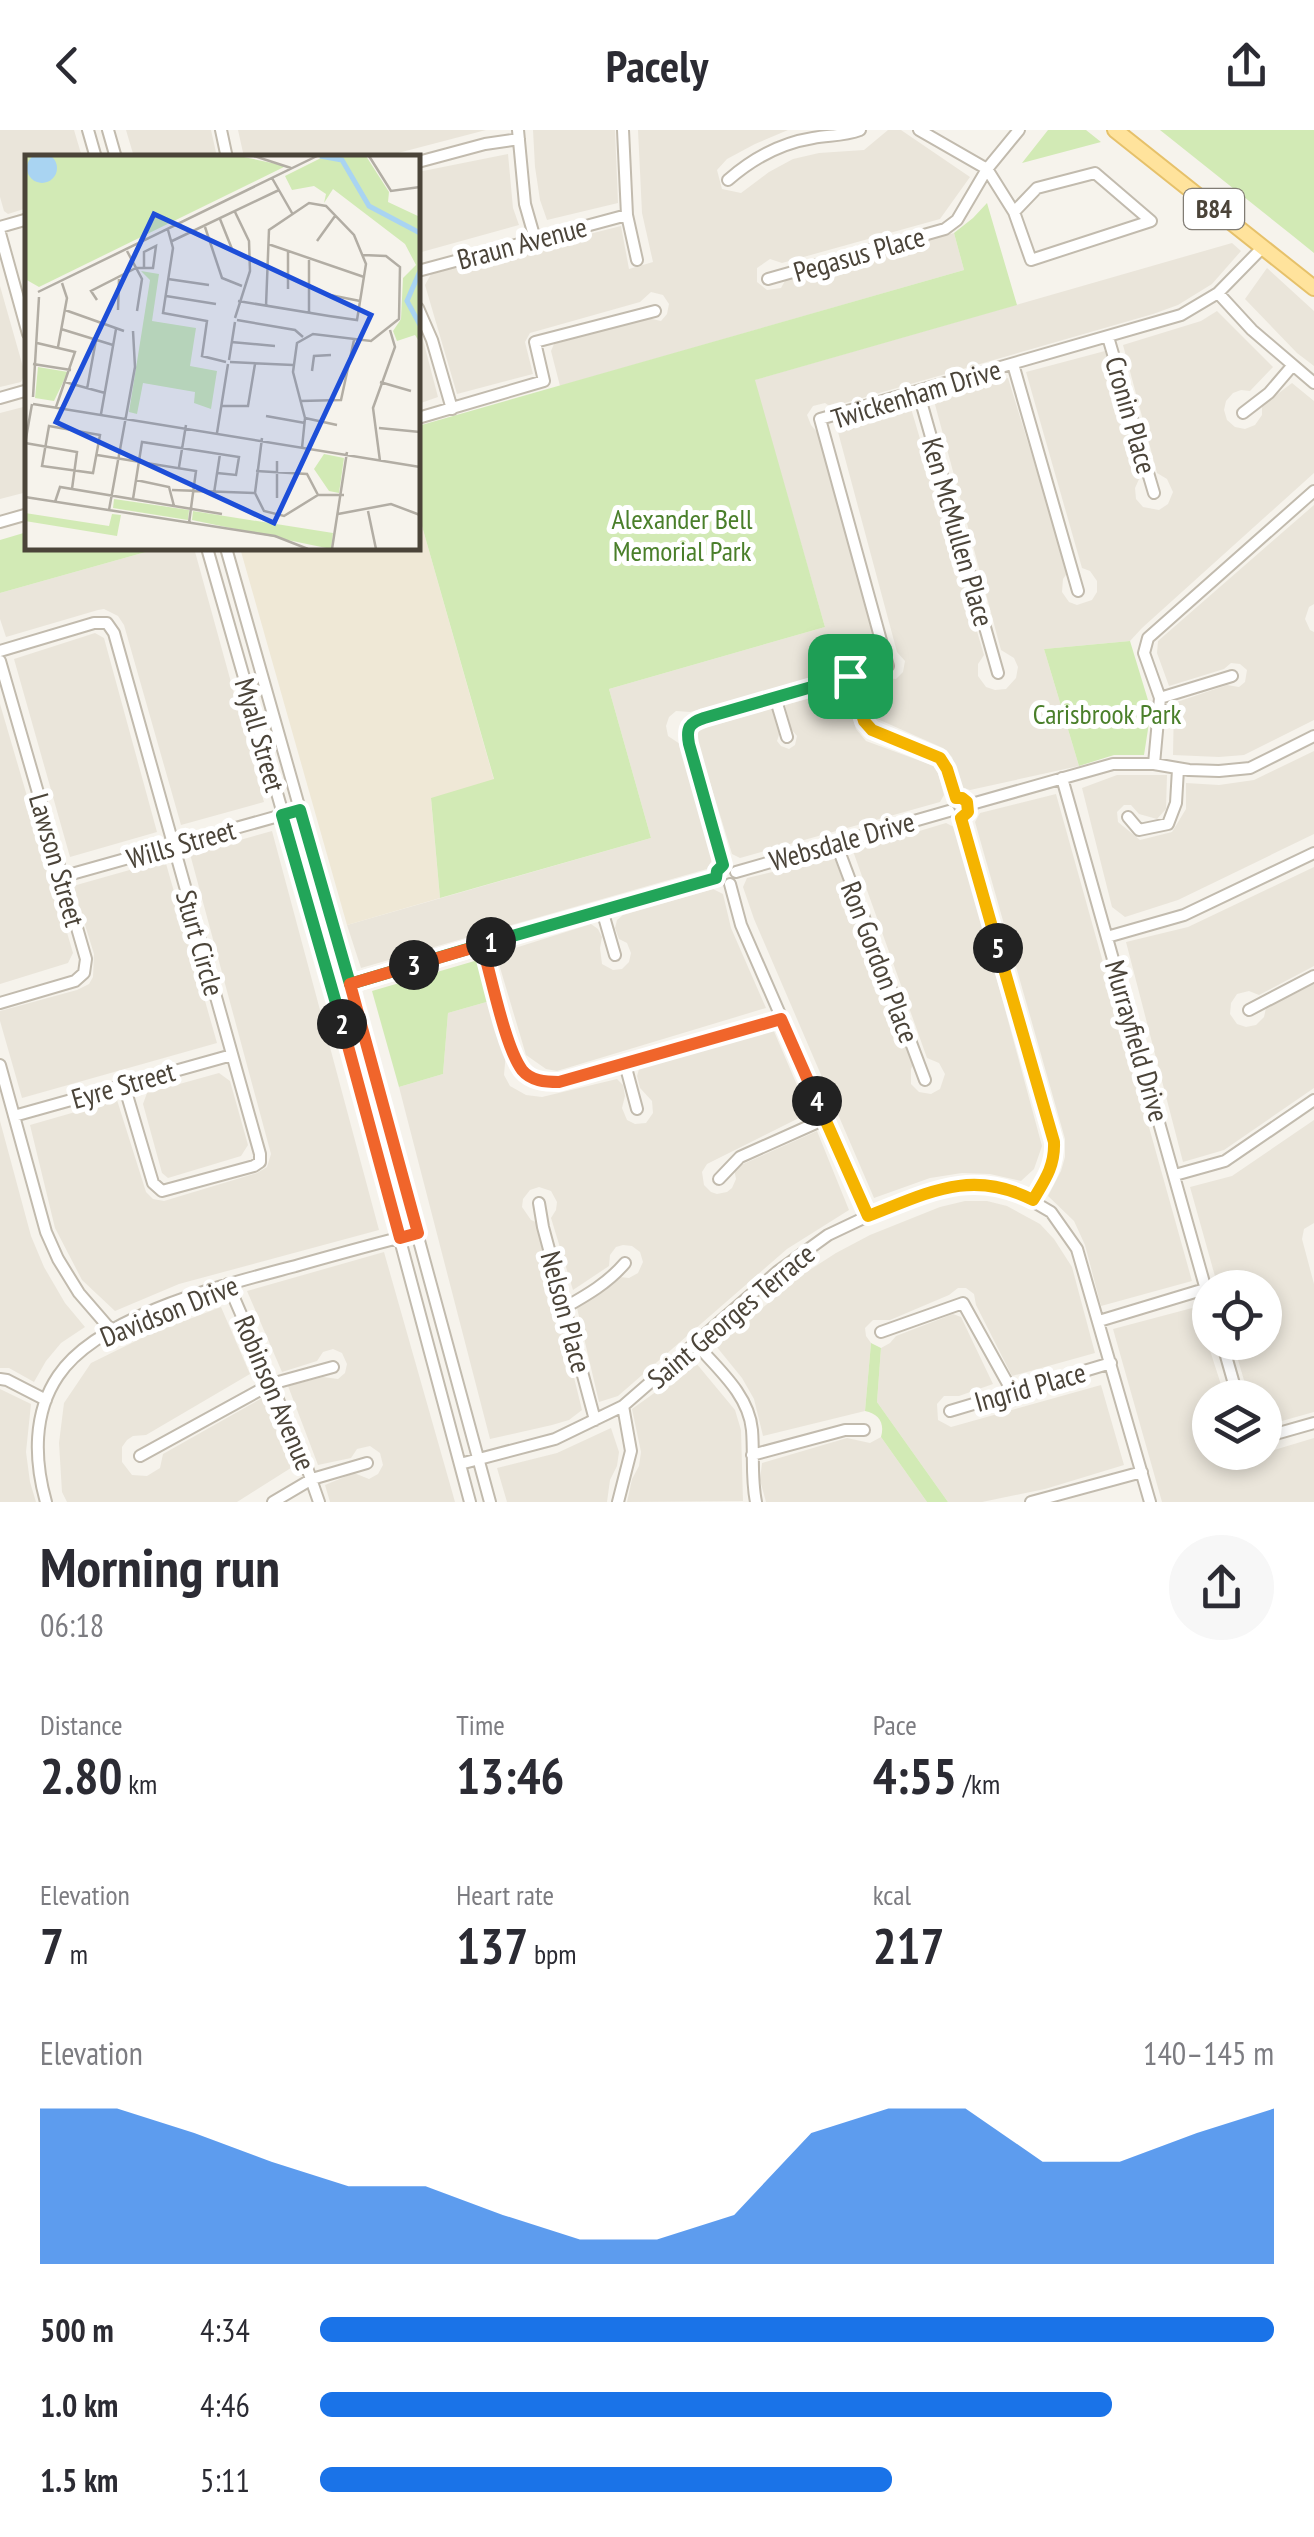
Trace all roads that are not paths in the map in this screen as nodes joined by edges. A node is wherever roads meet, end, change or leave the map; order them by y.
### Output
1 (88, 130) edge
2 (108, 130) edge
3 (220, 130) edge
4 (623, 130) edge
5 (860, 130) edge
6 (919, 130) edge
7 (1019, 130) edge
8 (1115, 130) edge
9 (518, 134) edge
10 (95, 155) edge
11 (115, 155) edge
12 (226, 155) edge
13 (420, 161) edge
14 (987, 169) junction
15 (728, 180) dead end
16 (1014, 212) junction
17 (627, 215) junction
18 (25, 220) edge
19 (0, 230) edge
20 (535, 239) junction
21 (1263, 248) junction
22 (637, 260) dead end
23 (420, 270) edge
24 (768, 278) dead end
25 (1314, 288) edge
26 (1218, 293) junction
27 (655, 310) dead end
28 (420, 313) edge
29 (25, 323) edge
30 (1108, 337) junction
31 (1012, 364) junction
32 (1293, 366) junction
33 (1314, 382) edge
34 (25, 391) edge
35 (918, 391) junction
36 (0, 398) edge
37 (452, 409) junction
38 (1243, 413) dead end
39 (420, 417) edge
40 (1314, 490) edge
41 (1154, 492) dead end
42 (25, 515) edge
43 (0, 522) edge
44 (208, 550) edge
45 (227, 550) edge
46 (1078, 591) dead end
47 (0, 651) edge
48 (0, 661) edge
49 (998, 673) dead end
50 (850, 676) junction
51 (1232, 676) dead end
52 (775, 698) junction
53 (1160, 698) junction
54 (675, 724) dead end
55 (688, 728) junction
56 (1314, 736) edge
57 (787, 738) dead end
58 (1154, 764) junction
59 (1178, 768) junction
60 (1062, 778) junction
61 (956, 798) junction
62 (968, 805) junction
63 (300, 810) junction
64 (949, 811) junction
65 (282, 815) junction
66 (1128, 817) dead end
67 (961, 818) junction
68 (836, 844) junction
69 (173, 846) junction
70 (1314, 853) edge
71 (723, 865) junction
72 (736, 872) junction
73 (62, 877) junction
74 (716, 878) junction
75 (730, 884) junction
76 (602, 910) junction
77 (1107, 937) junction
78 (482, 945) junction
79 (615, 955) dead end
80 (1314, 976) edge
81 (350, 984) junction
82 (333, 988) junction
83 (0, 1003) edge
84 (1249, 1010) dead end
85 (781, 1019) junction
86 (232, 1055) junction
87 (625, 1064) junction
88 (0, 1065) edge
89 (924, 1080) dead end
90 (124, 1085) junction
91 (1314, 1100) edge
92 (638, 1109) dead end
93 (14, 1116) junction
94 (826, 1119) junction
95 (1174, 1176) junction
96 (719, 1179) dead end
97 (1033, 1200) junction
98 (539, 1203) dead end
99 (868, 1216) junction
100 (418, 1233) junction
101 (400, 1238) junction
102 (625, 1263) dead end
103 (1201, 1270) edge
104 (228, 1284) junction
105 (1192, 1293) edge
106 (564, 1308) junction
107 (1099, 1321) junction
108 (112, 1330) junction
109 (881, 1332) dead end
110 (696, 1344) junction
111 (1111, 1363) junction
112 (333, 1367) dead end
113 (0, 1379) edge
114 (272, 1384) junction
115 (1012, 1391) junction
116 (46, 1400) junction
117 (623, 1406) junction
118 (950, 1411) dead end
119 (595, 1420) junction
120 (1314, 1423) edge
121 (864, 1430) dead end
122 (1282, 1432) edge
123 (752, 1455) junction
124 (140, 1456) dead end
125 (478, 1460) junction
126 (367, 1464) dead end
127 (460, 1464) junction
128 (1142, 1472) junction
129 (312, 1480) junction
130 (46, 1502) edge
131 (272, 1502) edge
132 (320, 1502) edge
133 (470, 1502) edge
134 (490, 1502) edge
135 (618, 1502) edge
136 (756, 1502) edge
137 (1031, 1502) edge
138 (1150, 1502) edge

1 - 10 street
2 - 11 street
3 - 12 street
4 - 17 street
5 - 15 street
6 - 14 street
7 - 14 street, Pegasus Place
8 - 21 main road, B84
9 - 13 street
9 - 20 street
14 - 16 street
14 - 24 street, Pegasus Place
16 - 16 street
17 - 20 street, Braun Avenue
17 - 22 street
18 - 19 street
19 - 29 street
20 - 23 street, Braun Avenue
21 - 25 main road, B84
21 - 26 street, Twickenham Drive
26 - 30 street, Twickenham Drive
26 - 32 street
27 - 37 street
28 - 37 street
30 - 31 street, Twickenham Drive
30 - 41 street, Cronin Place
31 - 35 street, Twickenham Drive
31 - 46 street
32 - 33 street
32 - 38 street
34 - 36 street
35 - 49 street, Ken McMullen Place
35 - 50 street, Twickenham Drive
37 - 39 street
40 - 53 street
42 - 43 street
44 - 65 street, Myall Street
45 - 63 street, Myall Street
47 - 69 street, Sturt Circle
48 - 73 street, Lawson Street
50 - 52 street, Twickenham Drive
50 - 61 street
51 - 53 street
52 - 55 street, Twickenham Drive
52 - 57 street
53 - 58 street
54 - 55 street
55 - 71 street
56 - 59 street
58 - 59 street
58 - 60 street
59 - 66 street
60 - 62 street
60 - 77 street, Murrayfield Drive
61 - 62 street
61 - 64 street
62 - 67 street
63 - 65 street, Wills Street
63 - 81 street, Myall Street
64 - 67 street
64 - 68 street, Websdale Drive
65 - 69 street, Wills Street
65 - 82 street, Myall Street
67 - 97 street
68 - 72 street, Websdale Drive
68 - 89 street, Ron Gordon Place
69 - 73 street, Wills Street
69 - 86 street, Sturt Circle
70 - 77 street
71 - 72 street
71 - 74 street
72 - 75 street
73 - 83 street, Lawson Street
74 - 75 street
74 - 76 street
75 - 85 street
76 - 78 street
76 - 79 street
77 - 95 street, Murrayfield Drive
78 - 81 street
78 - 87 street
80 - 84 street
81 - 82 street
81 - 100 street, Myall Street
82 - 101 street, Myall Street
85 - 87 street
85 - 94 street
86 - 90 street, Eyre Street
86 - 90 street, Sturt Circle
87 - 92 street
88 - 93 street
90 - 93 street, Eyre Street
91 - 95 street
93 - 108 street
94 - 96 street
94 - 99 street
95 - 103 street, Murrayfield Drive
97 - 99 street, Saint Georges Terrace
97 - 107 street, Saint Georges Terrace
98 - 106 street, Nelson Place
99 - 110 street, Saint Georges Terrace
100 - 101 street, Davidson Drive
100 - 125 street, Myall Street
101 - 104 street, Davidson Drive
101 - 127 street, Myall Street
102 - 106 street
104 - 108 street, Davidson Drive
104 - 114 street, Robinson Avenue
105 - 107 street
106 - 119 street, Nelson Place
107 - 111 street, Saint Georges Terrace
108 - 116 street, Davidson Drive
109 - 115 street
110 - 117 street, Saint Georges Terrace
110 - 123 street
111 - 115 street, Ingrid Place
111 - 128 street, Saint Georges Terrace
112 - 114 street
113 - 116 street
114 - 124 street
114 - 129 street, Robinson Avenue
115 - 118 street, Ingrid Place
116 - 130 street, Davidson Drive
117 - 119 street, Saint Georges Terrace
117 - 135 street
119 - 125 street, Saint Georges Terrace
120 - 122 street
121 - 123 street
123 - 136 street
125 - 127 street, Saint Georges Terrace
125 - 134 street, Myall Street
126 - 129 street
127 - 133 street, Myall Street
128 - 137 street
128 - 138 street, Saint Georges Terrace
129 - 131 street
129 - 132 street, Robinson Avenue

